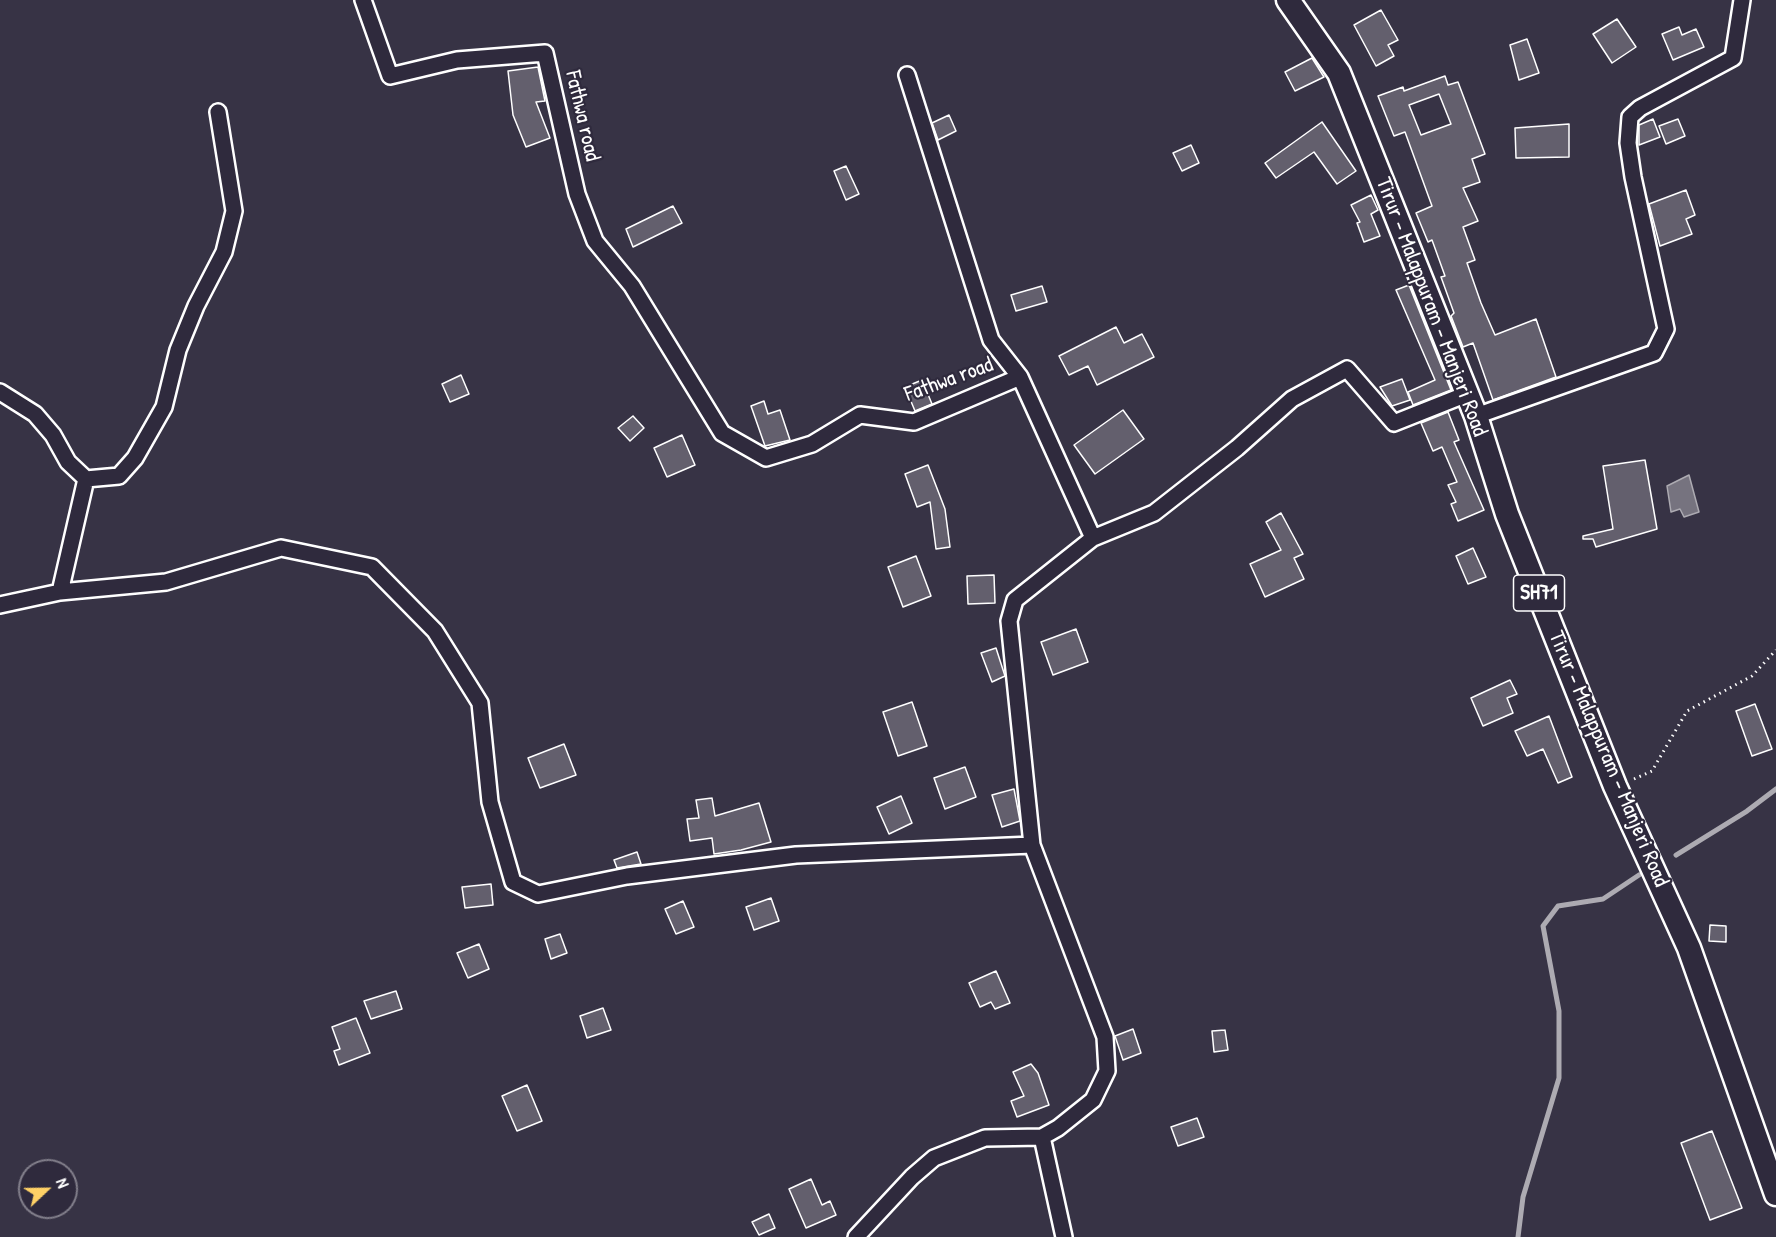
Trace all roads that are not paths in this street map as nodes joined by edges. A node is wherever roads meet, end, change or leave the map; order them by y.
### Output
1 (363, 0) edge
2 (1288, 0) edge
3 (1742, 0) edge
4 (907, 75) dead end
5 (218, 112) dead end
6 (1020, 377) junction
7 (0, 392) edge
8 (1467, 393) junction
9 (1476, 417) junction
10 (86, 479) junction
11 (1093, 538) junction
12 (60, 592) junction
13 (0, 605) edge
14 (1032, 844) junction
15 (1042, 1137) junction
16 (1776, 1194) edge
17 (856, 1237) edge
18 (1064, 1237) edge

1 - 6 street, Fathwa road
2 - 8 main road, Tirur - Malappuram - Manjeri Road / SH71
3 - 9 street
4 - 6 street
5 - 10 street
6 - 11 street, Fathwa road
7 - 10 street
8 - 9 main road, Tirur - Malappuram - Manjeri Road / SH71
8 - 11 street
9 - 16 main road, Tirur - Malappuram - Manjeri Road / SH71
10 - 12 street
11 - 14 street
12 - 13 street
12 - 14 street
14 - 15 street
15 - 17 street
15 - 18 street

